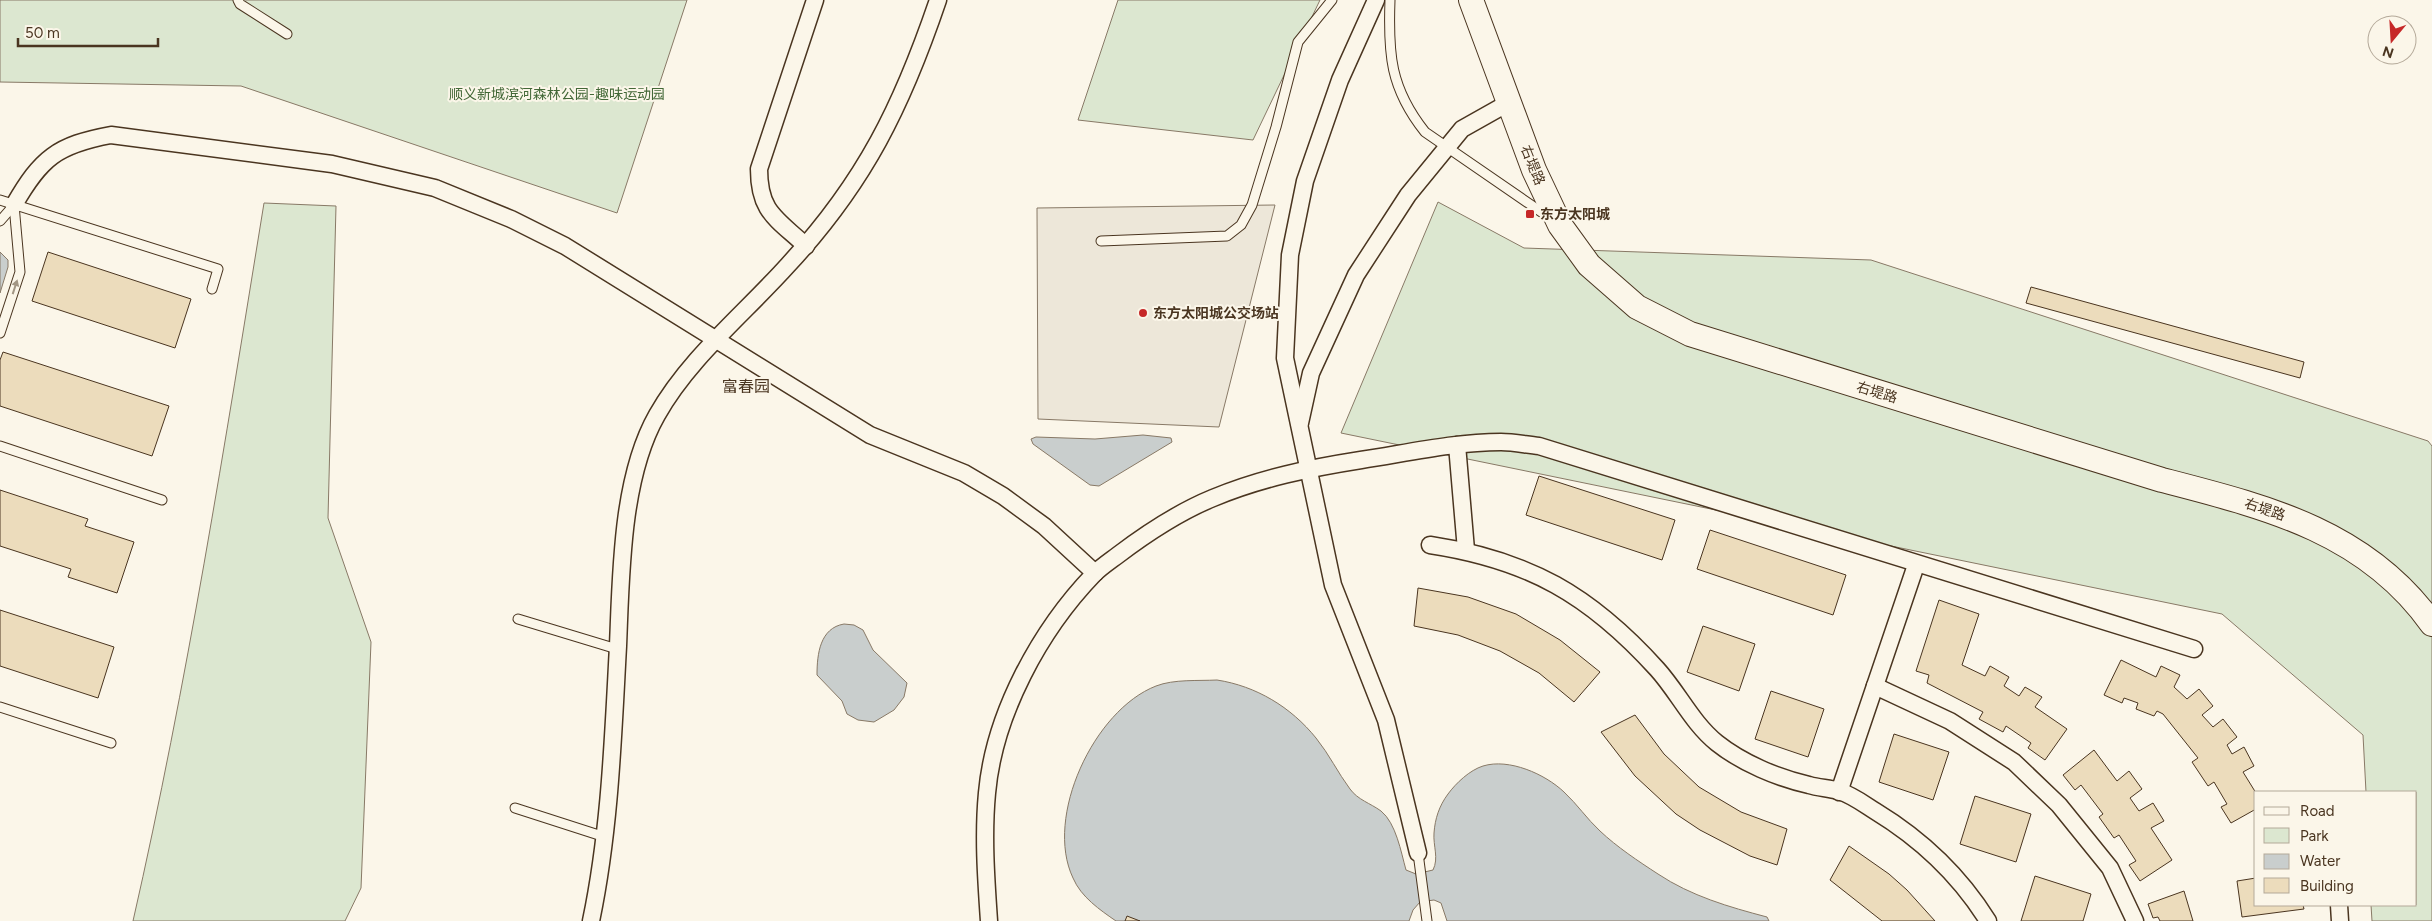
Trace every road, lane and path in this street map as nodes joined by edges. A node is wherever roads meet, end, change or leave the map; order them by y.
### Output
1 (238, 0) edge
2 (815, 0) edge
3 (938, 0) edge
4 (1332, 0) edge
5 (1376, 0) edge
6 (1390, 0) edge
7 (1471, 0) edge
8 (287, 34) dead end
9 (1510, 102) junction
10 (1447, 148) junction
11 (7, 203) edge
12 (0, 221) edge
13 (1560, 225) junction
14 (1101, 241) dead end
15 (806, 246) junction
16 (212, 289) dead end
17 (0, 333) edge
18 (716, 341) junction
19 (1298, 430) junction
20 (1457, 445) junction
21 (0, 446) edge
22 (1307, 468) junction
23 (162, 500) dead end
24 (1430, 545) dead end
25 (1466, 550) junction
26 (1916, 564) junction
27 (1095, 573) junction
28 (518, 619) dead end
29 (2432, 624) edge
30 (2194, 649) dead end
31 (617, 650) junction
32 (1875, 686) junction
33 (0, 708) edge
34 (111, 743) dead end
35 (1839, 792) junction
36 (514, 808) dead end
37 (605, 837) junction
38 (1418, 853) joint
39 (2339, 906) edge
40 (591, 921) edge
41 (989, 921) edge
42 (1427, 921) edge
43 (1988, 921) edge
44 (2135, 921) edge
45 (2340, 921) edge

1 - 8 lane
2 - 15 street
3 - 15 street
4 - 14 lane
5 - 19 street
6 - 10 lane
7 - 9 main road, 右堤路
9 - 10 street
9 - 13 main road, 右堤路
10 - 13 lane
10 - 19 street
11 - 12 lane
11 - 16 lane
17 -> 11 lane
11 - 18 street
13 - 29 main road, 右堤路
15 - 18 street
18 - 27 street
18 - 31 street
19 - 22 street
20 - 22 street
20 - 25 street
20 - 26 street
21 - 23 lane
22 - 27 street
22 - 38 street
24 - 25 street
25 - 35 street
26 - 30 street
26 - 32 street
27 - 41 street
28 - 31 lane
31 - 37 street
32 - 35 street
32 - 44 street
33 - 34 lane
35 - 43 street
36 - 37 lane
37 - 40 street
38 - 42 lane
39 - 45 street

